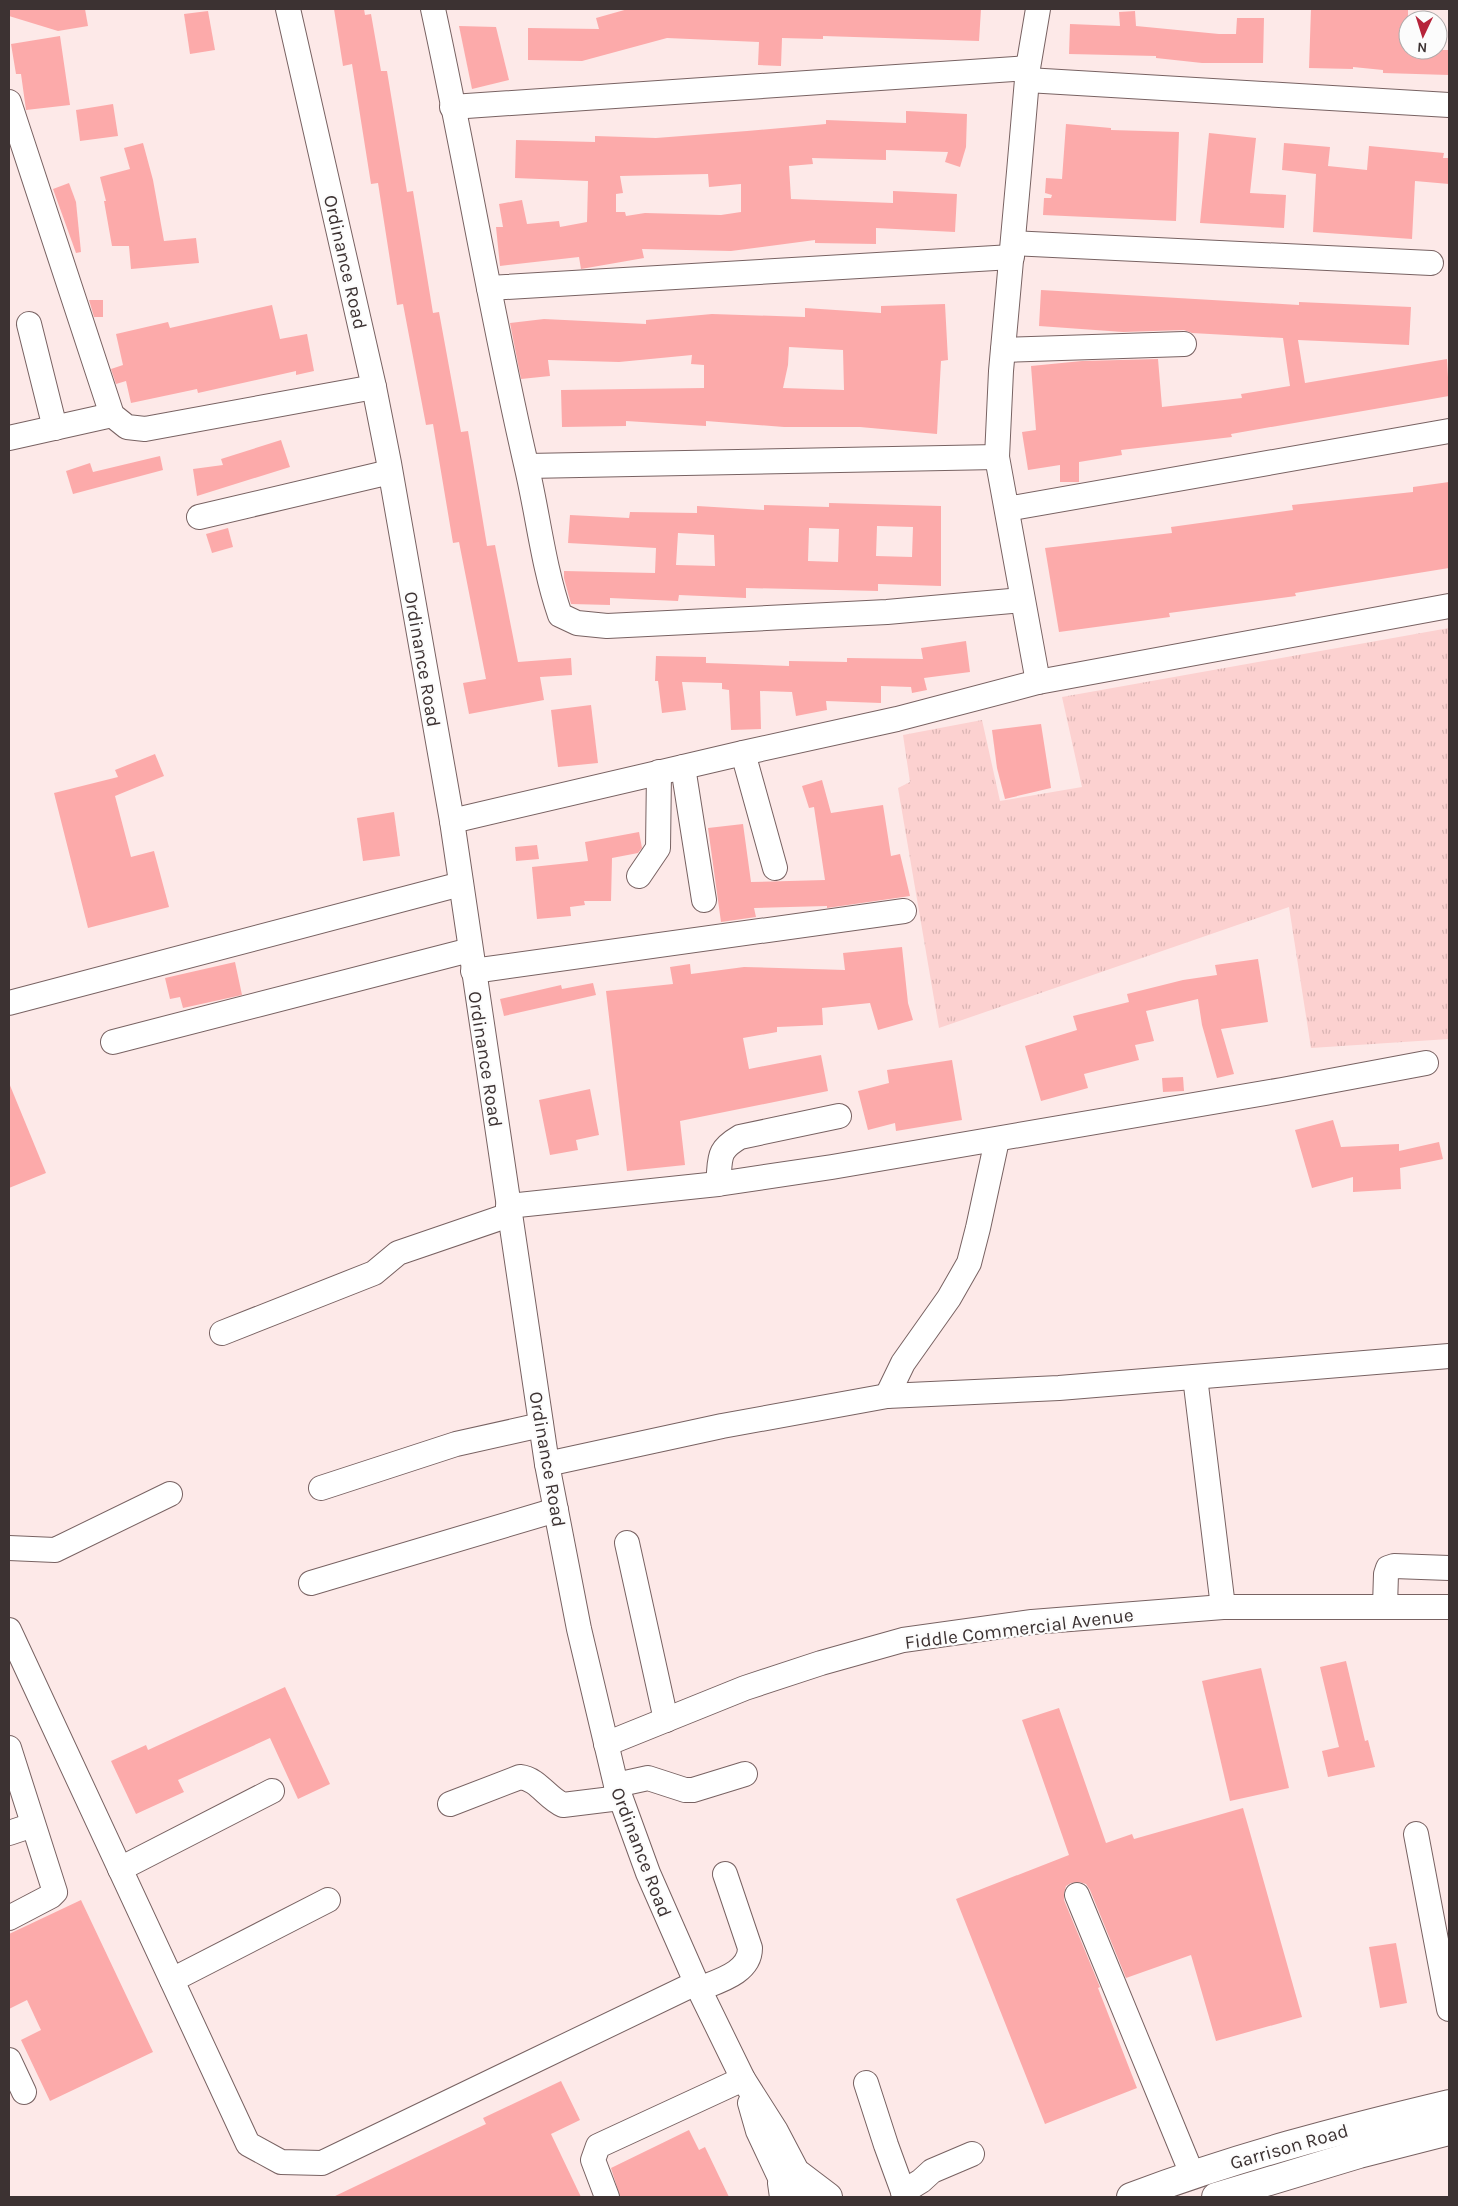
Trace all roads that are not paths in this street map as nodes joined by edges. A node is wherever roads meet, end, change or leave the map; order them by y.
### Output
1 (288, 9) edge
2 (433, 9) edge
3 (1038, 9) edge
4 (1028, 74) junction
5 (9, 102) edge
6 (1449, 104) edge
7 (452, 107) junction
8 (1012, 250) junction
9 (1431, 262) dead end
10 (489, 288) junction
11 (29, 324) dead end
12 (1184, 344) dead end
13 (1003, 350) junction
14 (374, 388) junction
15 (112, 415) junction
16 (55, 428) junction
17 (1449, 431) edge
18 (9, 438) edge
19 (998, 457) junction
20 (527, 466) junction
21 (390, 472) junction
22 (1007, 509) junction
23 (199, 517) dead end
24 (1022, 600) junction
25 (1449, 606) edge
26 (1038, 682) junction
27 (743, 753) junction
28 (682, 767) junction
29 (659, 772) junction
30 (452, 821) junction
31 (775, 868) dead end
32 (639, 876) dead end
33 (461, 884) junction
34 (704, 900) dead end
35 (904, 911) dead end
36 (471, 960) junction
37 (9, 1003) edge
38 (113, 1042) dead end
39 (1426, 1062) dead end
40 (840, 1116) dead end
41 (997, 1140) junction
42 (718, 1184) junction
43 (508, 1211) junction
44 (222, 1333) dead end
45 (1449, 1356) edge
46 (1195, 1377) junction
47 (887, 1396) junction
48 (541, 1425) junction
49 (547, 1464) junction
50 (321, 1488) dead end
51 (170, 1494) dead end
52 (556, 1510) junction
53 (627, 1543) dead end
54 (9, 1548) edge
55 (1449, 1568) edge
56 (311, 1582) dead end
57 (1385, 1606) junction
58 (1223, 1607) junction
59 (1449, 1607) edge
60 (9, 1630) edge
61 (666, 1720) junction
62 (606, 1744) junction
63 (9, 1748) edge
64 (745, 1774) dead end
65 (272, 1791) dead end
66 (618, 1792) junction
67 (450, 1804) dead end
68 (33, 1825) junction
69 (9, 1833) edge
70 (1416, 1834) dead end
71 (120, 1869) junction
72 (725, 1874) dead end
73 (1077, 1895) dead end
74 (328, 1900) dead end
75 (9, 1918) edge
76 (172, 1980) junction
77 (697, 1986) junction
78 (1449, 2009) edge
79 (9, 2060) edge
80 (866, 2083) dead end
81 (745, 2084) junction
82 (24, 2092) dead end
83 (1449, 2104) edge
84 (1449, 2131) edge
85 (972, 2154) dead end
86 (1192, 2174) junction
87 (1267, 2189) edge
88 (793, 2190) edge
89 (904, 2195) edge
90 (607, 2197) edge
91 (828, 2197) edge
92 (1131, 2197) edge
93 (1216, 2197) edge

1 - 14 street, Ordinance Road
2 - 7 street
3 - 4 street
4 - 6 street
4 - 7 street
4 - 8 street
5 - 15 street
7 - 10 street
8 - 9 street
8 - 10 street
8 - 13 street
10 - 20 street
11 - 16 street
12 - 13 street
13 - 19 street
14 - 15 street
14 - 21 street, Ordinance Road
15 - 16 street
16 - 18 street
17 - 22 street
19 - 20 street
19 - 22 street
20 - 24 street
21 - 23 street
21 - 30 street, Ordinance Road
22 - 24 street
24 - 26 street
25 - 26 street
26 - 27 street
27 - 28 street
27 - 31 street
28 - 29 street
28 - 34 street
29 - 30 street
29 - 32 street
30 - 33 street, Ordinance Road
33 - 36 street, Ordinance Road
33 - 37 street
35 - 36 street
36 - 38 street
36 - 43 street, Ordinance Road
39 - 41 street
40 - 42 street
41 - 42 street
41 - 47 street
42 - 43 street
43 - 44 street
43 - 48 street, Ordinance Road
45 - 46 street
46 - 47 street
46 - 58 street
47 - 49 street
48 - 49 street, Ordinance Road
48 - 50 street
49 - 52 street, Ordinance Road
51 - 54 street
52 - 56 street
52 - 62 street, Ordinance Road
53 - 61 street
55 - 57 street
57 - 58 street, Fiddle Commercial Avenue
57 - 59 street, Fiddle Commercial Avenue
58 - 61 street, Fiddle Commercial Avenue
60 - 71 street
61 - 62 street, Fiddle Commercial Avenue
62 - 66 street, Ordinance Road
63 - 68 street
64 - 66 street
65 - 71 street
66 - 67 street
66 - 77 street, Ordinance Road
68 - 69 street
68 - 75 street
70 - 78 street
71 - 76 street
72 - 77 street
73 - 86 street
74 - 76 street
76 - 77 street
77 - 81 street, Ordinance Road
79 - 82 street
80 - 89 street
81 - 88 street, Ordinance Road
81 - 90 street
83 - 86 main road, Garrison Road
84 - 87 main road, Garrison Road
85 - 89 street
86 - 92 main road, Garrison Road
87 - 93 main road, Garrison Road
88 - 91 main road

